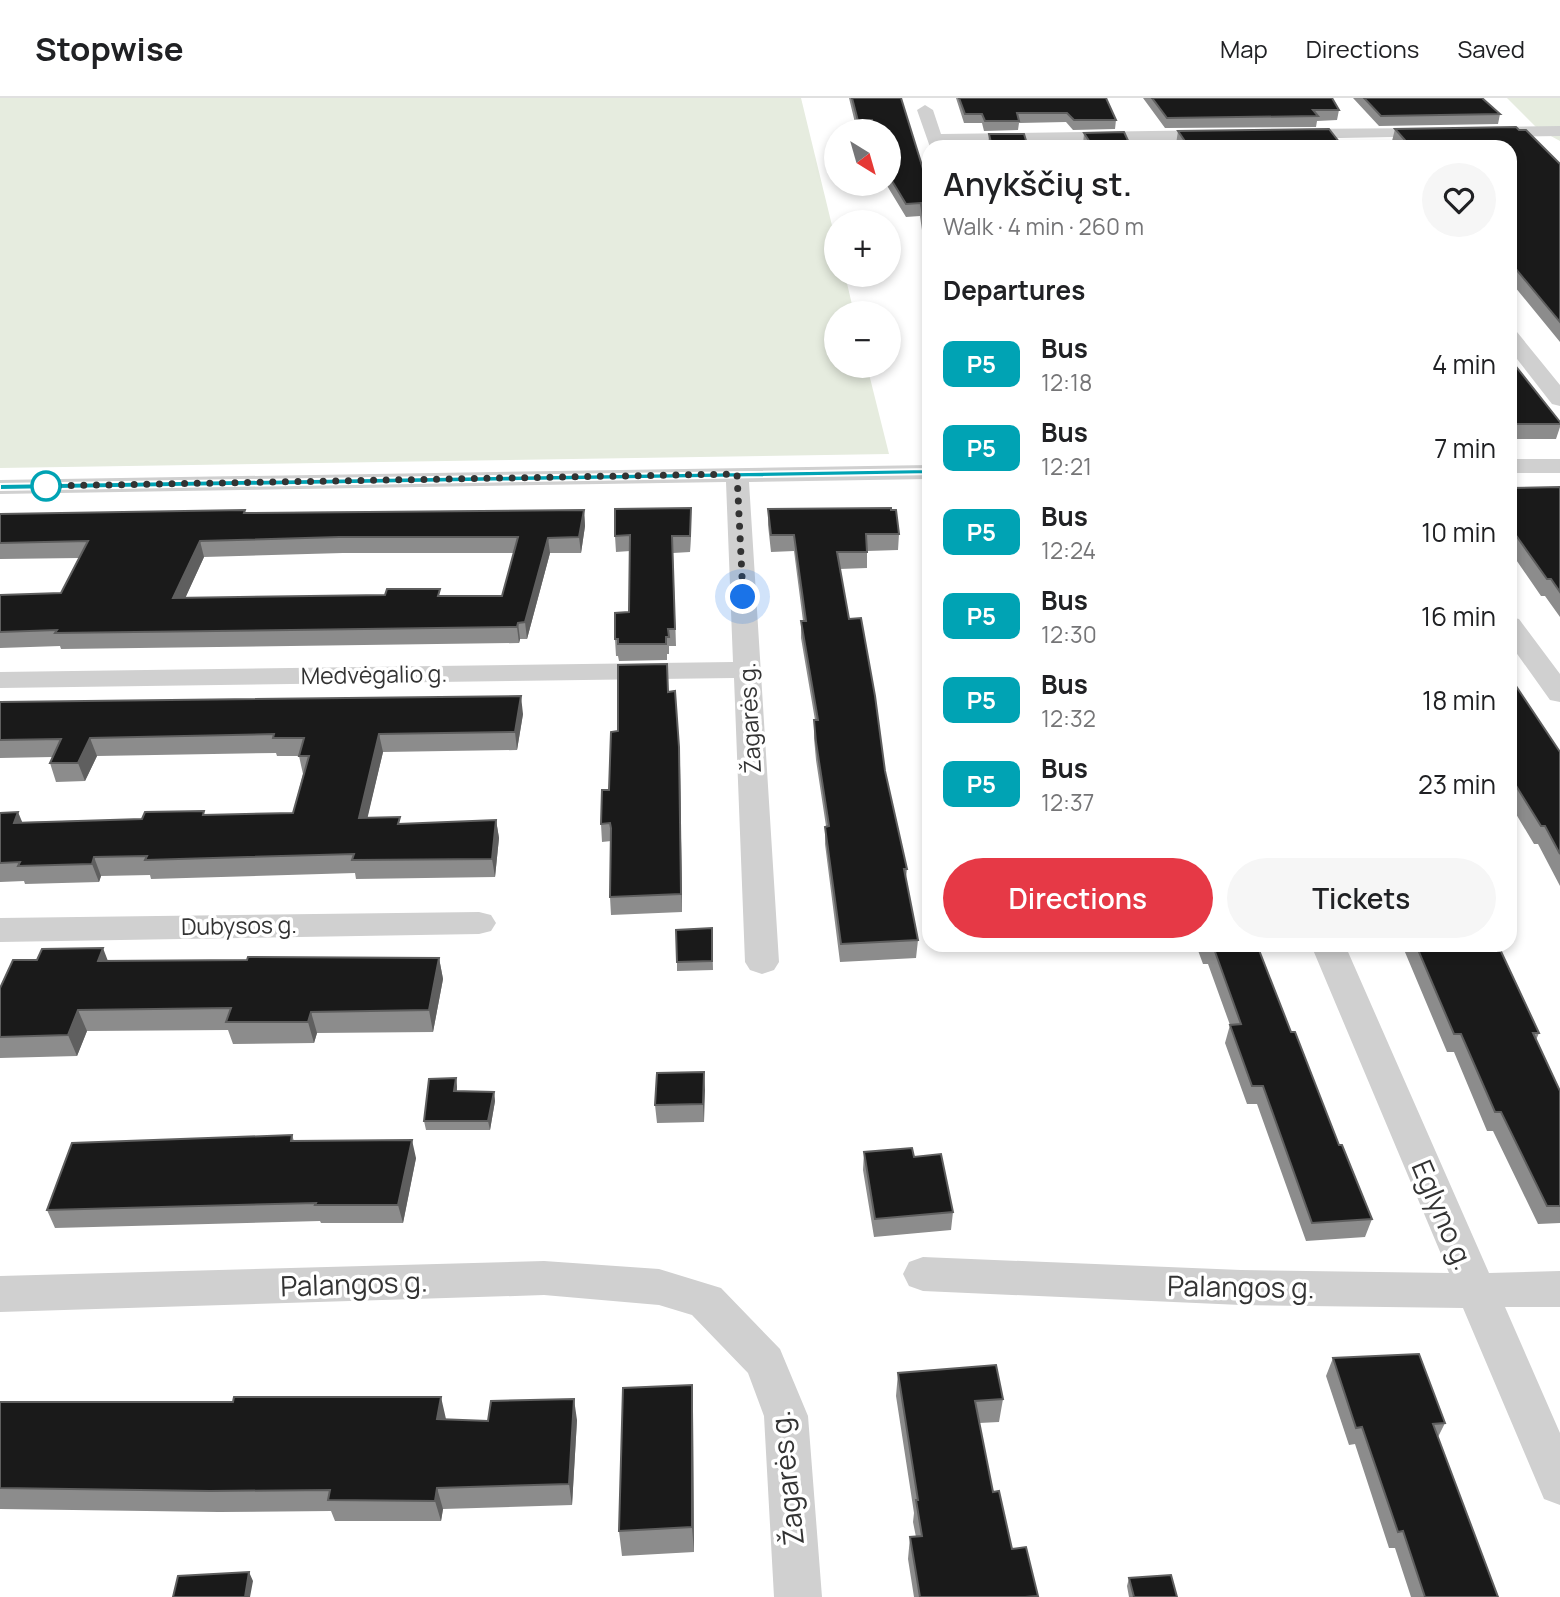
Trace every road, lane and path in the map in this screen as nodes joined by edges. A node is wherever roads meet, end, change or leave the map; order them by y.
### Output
1 (925, 110) dead end
2 (1552, 132) edge
3 (1357, 133) junction
4 (1275, 134) edge
5 (1234, 135) edge
6 (936, 140) edge
7 (1168, 140) edge
8 (1362, 140) edge
9 (1560, 148) edge
10 (1517, 345) edge
11 (1560, 400) edge
12 (1517, 466) edge
13 (1560, 466) edge
14 (922, 472) edge
15 (737, 474) junction
16 (0, 487) edge
17 (1517, 635) edge
18 (747, 670) junction
19 (0, 680) edge
20 (1560, 694) edge
21 (479, 923) dead end
22 (0, 930) edge
23 (1331, 952) edge
24 (762, 962) dead end
25 (923, 1274) dead end
26 (1560, 1289) edge
27 (1476, 1291) junction
28 (0, 1294) edge
29 (706, 1301) joint
30 (1560, 1484) edge
31 (798, 1597) edge

1 - 6 street
2 - 3 street
2 - 9 street
3 - 4 street
3 - 8 street
5 - 7 street
10 - 11 street
12 - 13 street
14 - 15 street
15 - 16 street
15 - 18 street, Žagarės g.
17 - 20 street
18 - 19 street, Medvėgalio g.
18 - 24 street, Žagarės g.
21 - 22 street, Dubysos g.
23 - 27 street, Eglyno g.
25 - 27 street, Palangos g.
26 - 27 street, Palangos g.
27 - 30 street, Eglyno g.
28 - 29 street, Palangos g.
29 - 31 street, Žagarės g.

